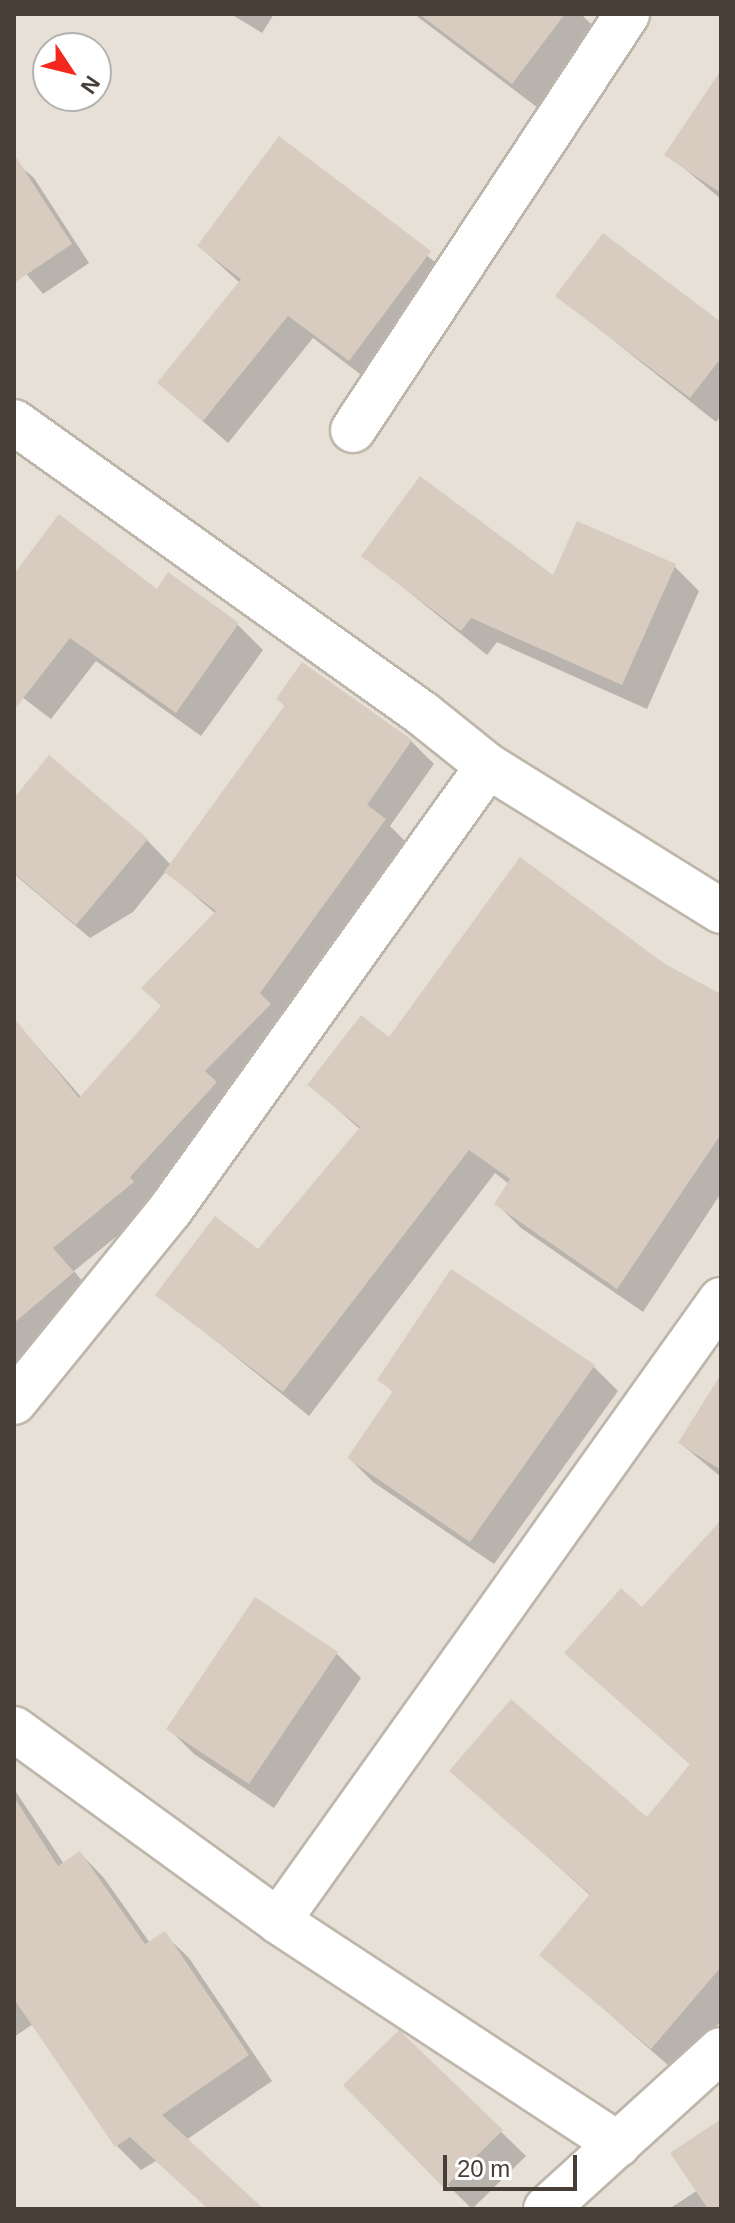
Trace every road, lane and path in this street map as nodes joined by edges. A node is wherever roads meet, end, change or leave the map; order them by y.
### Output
1 (627, 14) edge
2 (14, 422) edge
3 (353, 430) dead end
4 (488, 766) junction
5 (721, 911) edge
6 (721, 1300) edge
7 (14, 1402) edge
8 (14, 1729) edge
9 (278, 1921) junction
10 (721, 2050) edge
11 (618, 2144) junction
12 (546, 2209) edge

1 - 3 street
2 - 4 street
4 - 5 street
4 - 7 street
6 - 9 street
8 - 9 street
9 - 11 street
10 - 11 street
11 - 12 street

